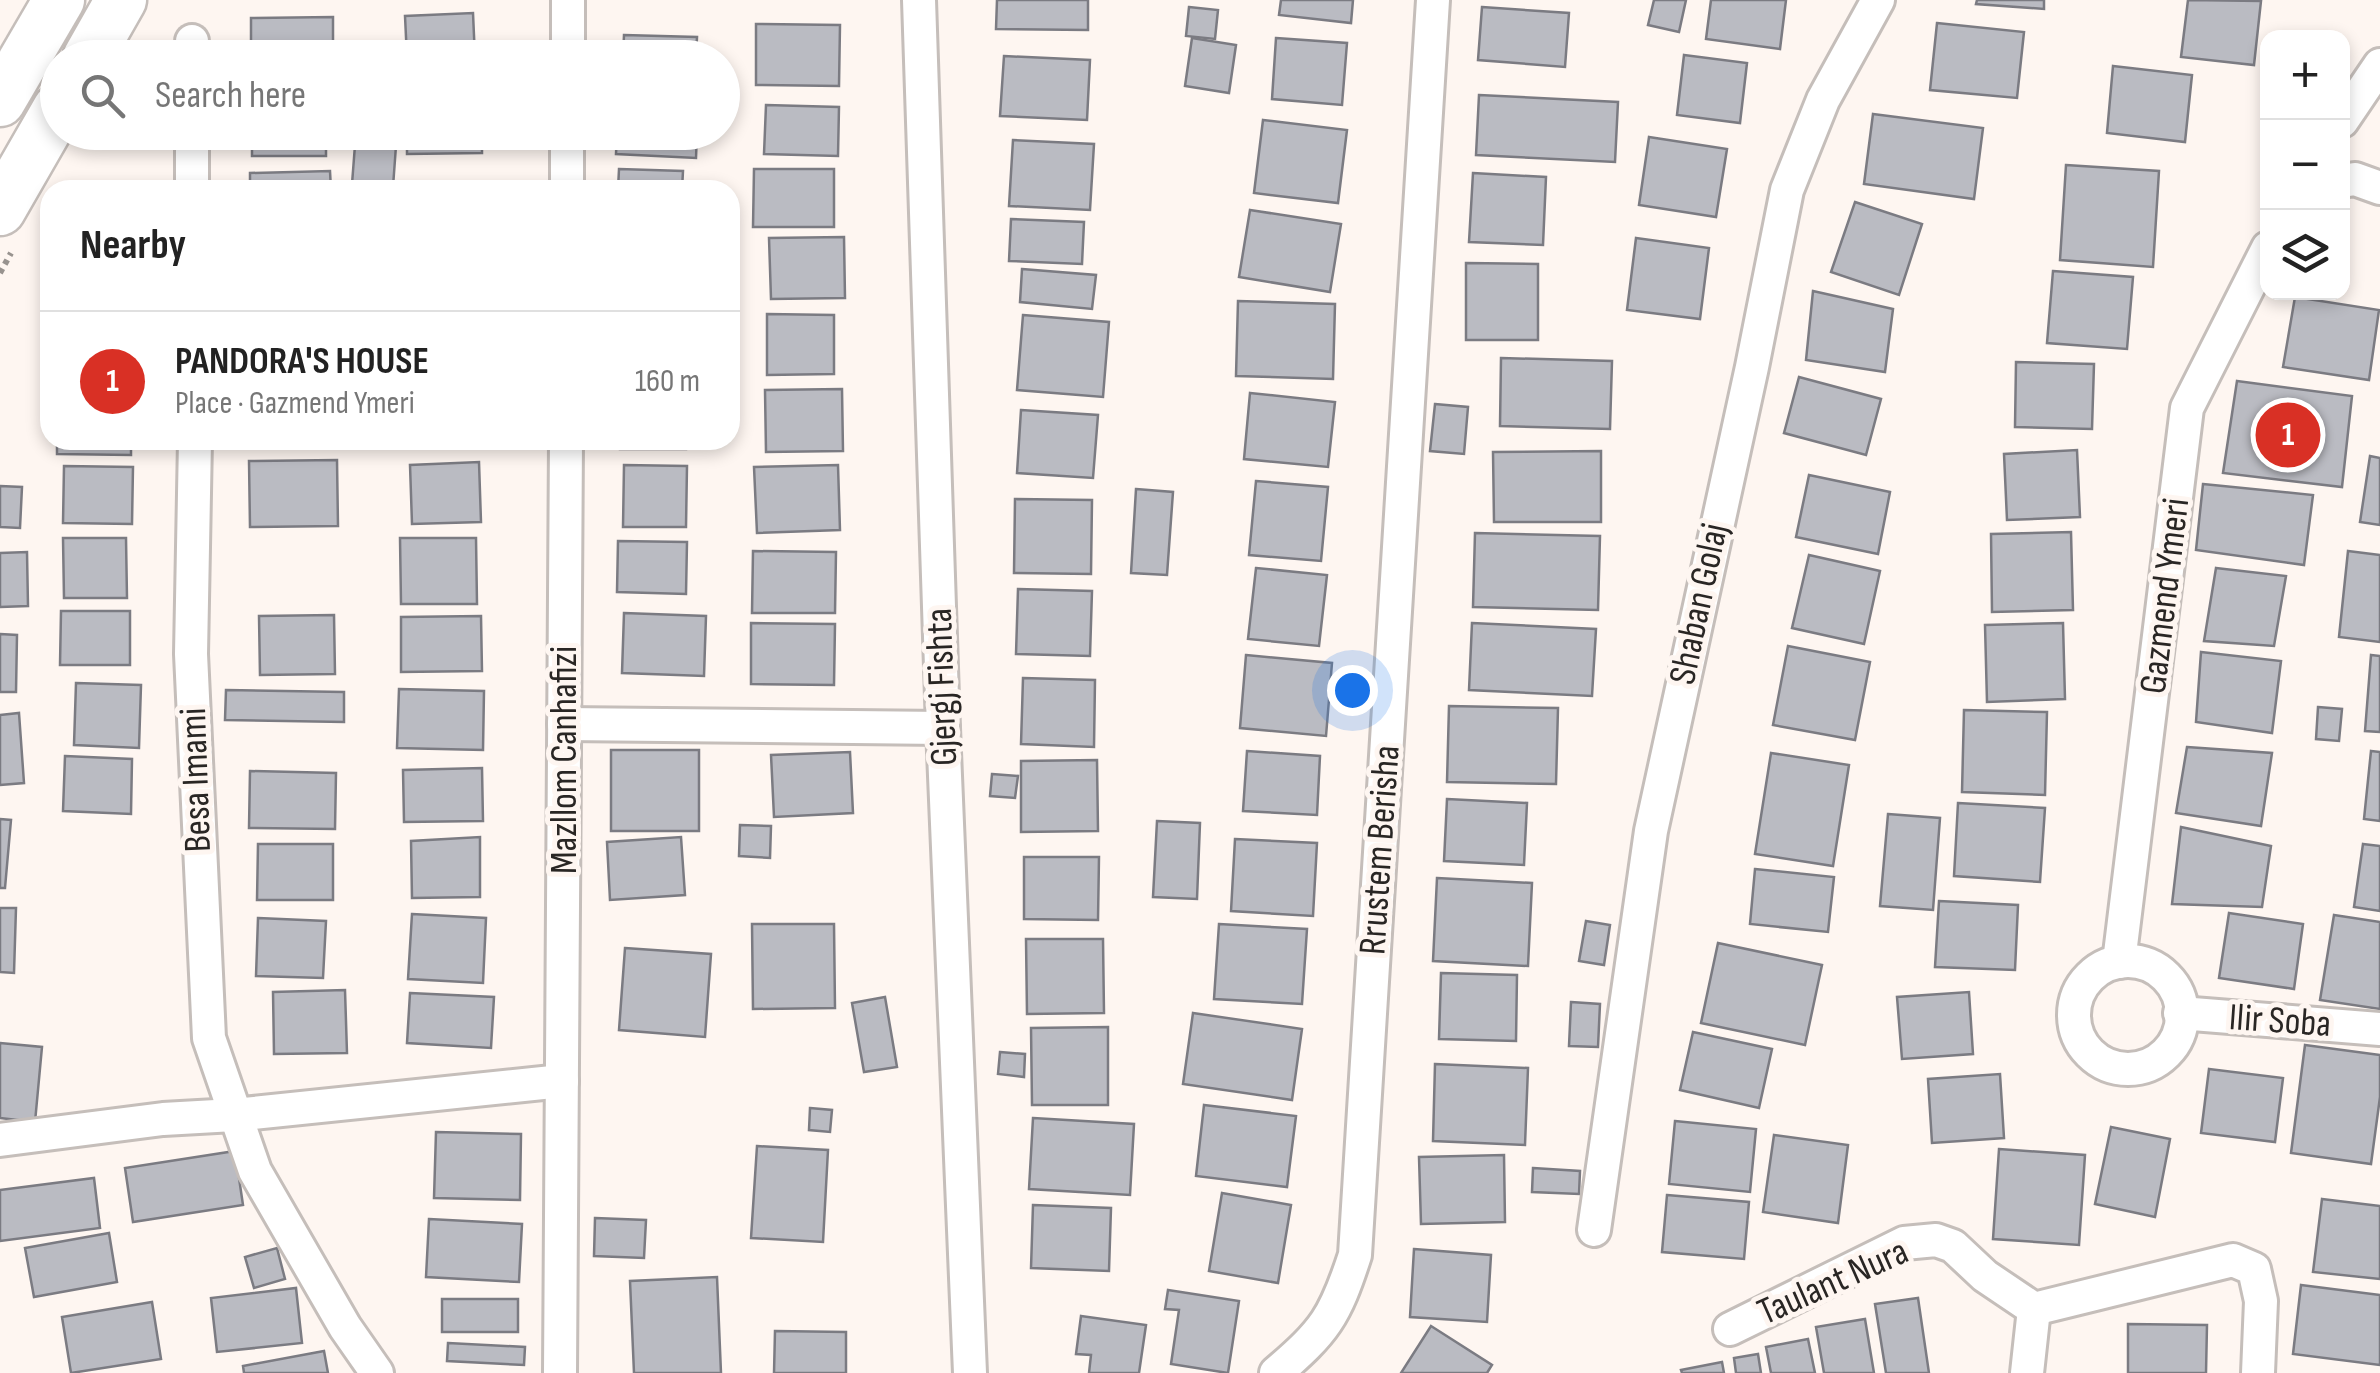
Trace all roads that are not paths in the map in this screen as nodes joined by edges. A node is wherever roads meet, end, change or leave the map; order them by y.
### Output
1 (59, 0) edge
2 (121, 0) edge
3 (568, 0) edge
4 (920, 0) edge
5 (1432, 0) edge
6 (1878, 0) edge
7 (98, 40) edge
8 (568, 40) edge
9 (2380, 65) edge
10 (0, 101) edge
11 (2343, 120) edge
12 (40, 140) edge
13 (192, 150) edge
14 (567, 150) edge
15 (2350, 179) edge
16 (192, 180) edge
17 (567, 180) edge
18 (2380, 188) edge
19 (0, 210) edge
20 (2260, 264) edge
21 (195, 450) edge
22 (566, 450) edge
23 (564, 724) junction
24 (943, 728) junction
25 (2120, 962) junction
26 (2180, 1014) junction
27 (2380, 1030) edge
28 (562, 1081) junction
29 (234, 1115) junction
30 (0, 1140) edge
31 (1594, 1230) dead end
32 (2034, 1310) junction
33 (1730, 1329) dead end
34 (377, 1373) edge
35 (560, 1373) edge
36 (970, 1373) edge
37 (1276, 1373) edge
38 (2027, 1373) edge
39 (2258, 1373) edge

1 - 10 main road
2 - 7 main road
3 - 8 street
4 - 24 street, Gjergj Fishta
5 - 37 street, Rrustem Berisha
6 - 31 street, Shaban Golaj
9 - 11 street
12 - 19 main road
13 - 16 street
14 - 17 street
15 - 18 street
20 - 25 street, Gazmend Ymeri
21 - 29 street, Besa Imami
22 - 23 street, Mazllom Canhafizi
23 - 24 street
23 - 28 street, Mazllom Canhafizi
24 - 36 street, Gjergj Fishta
25 - 26 street
25 - 26 street
26 - 27 street, Ilir Soba
28 - 29 street
28 - 35 street, Mazllom Canhafizi
29 - 30 street
29 - 34 street, Besa Imami
32 - 33 street, Taulant Nura
32 - 38 street
32 - 39 street

